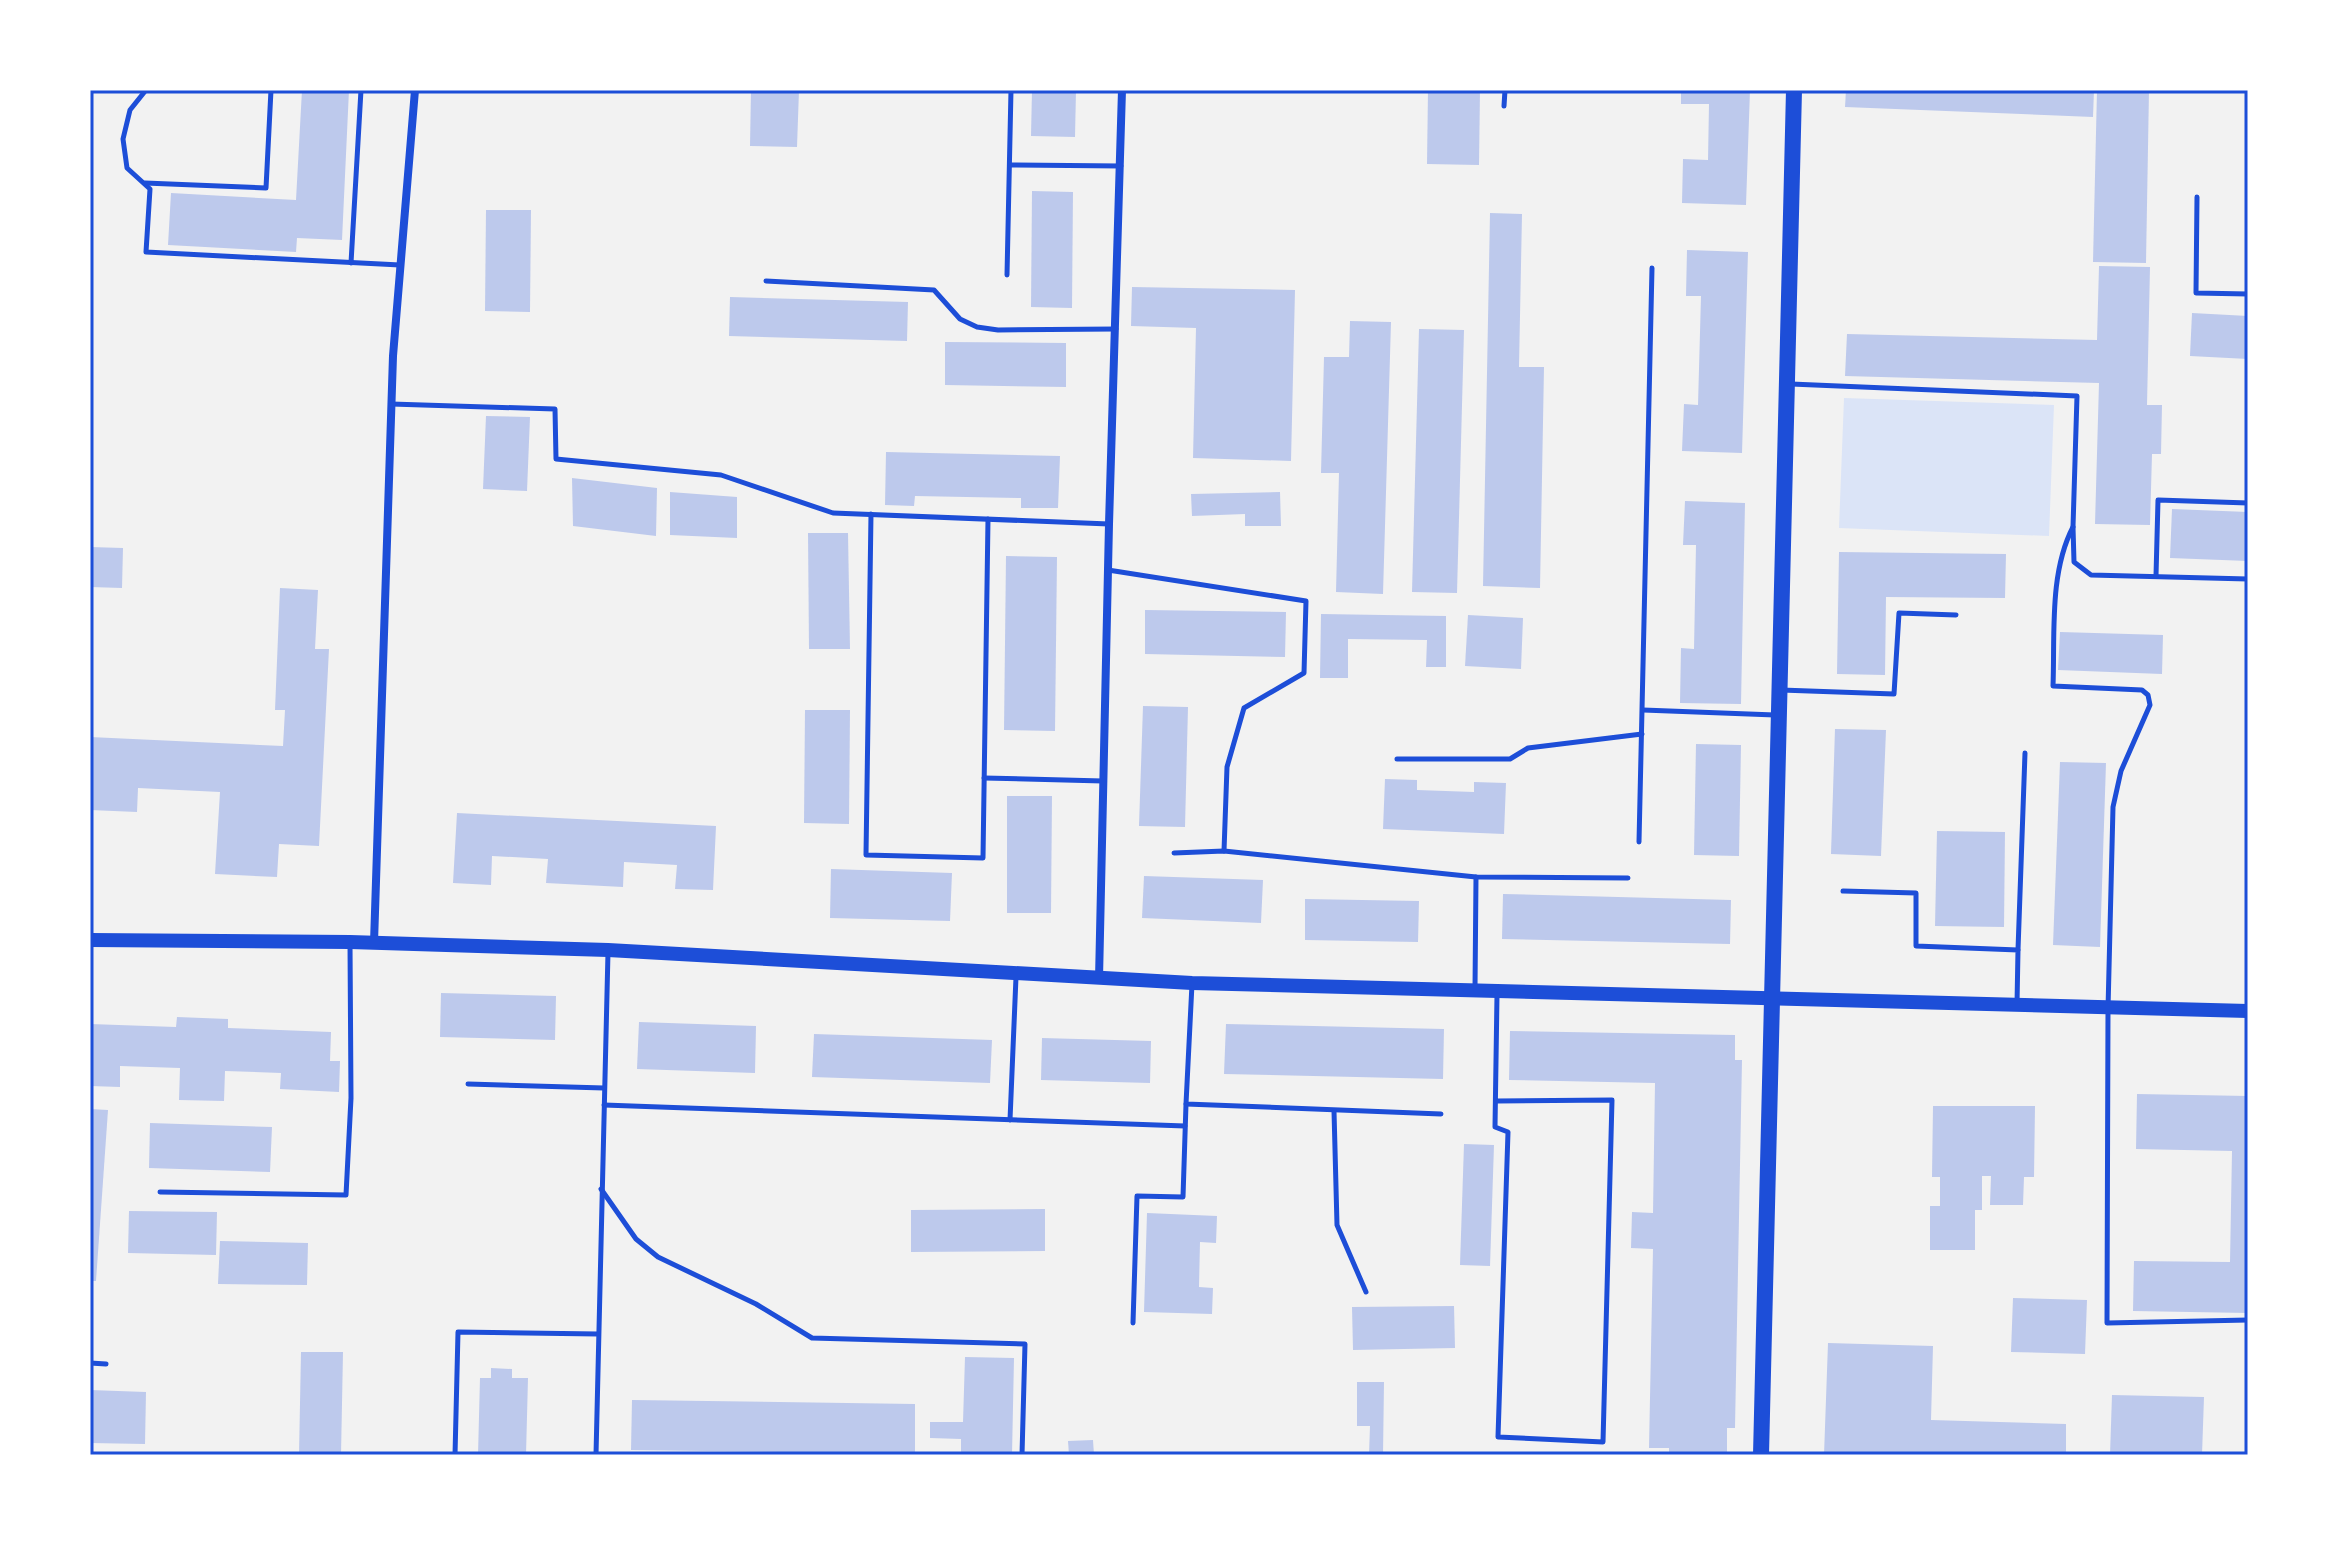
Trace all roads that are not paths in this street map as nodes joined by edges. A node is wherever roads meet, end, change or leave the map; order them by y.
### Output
1 (146, 90) edge
2 (271, 90) edge
3 (361, 90) edge
4 (415, 90) edge
5 (1011, 90) edge
6 (1122, 90) edge
7 (1505, 90) edge
8 (1794, 90) edge
9 (1504, 106) dead end
10 (1010, 165) junction
11 (1121, 166) junction
12 (144, 182) junction
13 (2197, 197) dead end
14 (351, 263) junction
15 (400, 265) junction
16 (1652, 268) dead end
17 (1007, 275) dead end
18 (766, 281) dead end
19 (2248, 294) edge
20 (1117, 329) junction
21 (1787, 383) junction
22 (391, 404) junction
23 (2248, 503) edge
24 (871, 514) junction
25 (988, 519) junction
26 (1109, 524) junction
27 (2073, 527) junction
28 (1108, 570) junction
29 (2156, 576) junction
30 (2248, 579) edge
31 (1956, 615) dead end
32 (1780, 690) junction
33 (1643, 710) junction
34 (1780, 715) junction
35 (1642, 734) junction
36 (2025, 753) dead end
37 (1397, 759) dead end
38 (984, 778) junction
39 (1104, 781) junction
40 (1639, 842) dead end
41 (1224, 851) junction
42 (1174, 853) dead end
43 (1476, 877) junction
44 (1628, 878) dead end
45 (1843, 891) dead end
46 (90, 940) edge
47 (350, 942) junction
48 (374, 943) junction
49 (608, 950) junction
50 (2018, 950) junction
51 (1016, 974) junction
52 (1099, 980) junction
53 (1192, 983) junction
54 (1475, 989) junction
55 (1497, 990) junction
56 (1773, 997) junction
57 (2017, 1005) junction
58 (2108, 1009) junction
59 (2248, 1011) edge
60 (468, 1084) dead end
61 (604, 1088) junction
62 (1497, 1101) junction
63 (1186, 1104) junction
64 (604, 1105) junction
65 (1334, 1111) junction
66 (1441, 1114) dead end
67 (1010, 1120) junction
68 (1185, 1126) junction
69 (601, 1189) junction
70 (160, 1192) dead end
71 (1366, 1292) dead end
72 (2248, 1320) edge
73 (1133, 1323) dead end
74 (598, 1334) junction
75 (90, 1363) edge
76 (106, 1364) dead end
77 (455, 1455) edge
78 (596, 1455) edge
79 (1022, 1455) edge
80 (1761, 1455) edge

1 - 12 lane
2 - 12 lane
3 - 14 lane
4 - 15 street
5 - 10 lane
6 - 11 street
7 - 9 lane
8 - 21 main road
10 - 11 lane
10 - 17 lane
11 - 20 street
12 - 14 lane
13 - 19 lane
14 - 15 lane
15 - 22 street
16 - 33 lane
18 - 20 lane
20 - 26 street
21 - 27 lane
21 - 32 main road
22 - 24 lane
22 - 48 street
23 - 29 lane
24 - 25 lane
24 - 38 lane
25 - 26 lane
25 - 38 lane
26 - 28 street
27 - 29 lane
27 - 58 lane
28 - 39 street
28 - 41 lane
29 - 30 lane
31 - 32 lane
32 - 34 main road
33 - 34 lane
33 - 35 lane
34 - 56 main road
35 - 37 lane
35 - 40 lane
36 - 50 lane
38 - 39 lane
39 - 52 street
41 - 42 lane
41 - 43 lane
43 - 44 lane
43 - 54 lane
45 - 50 lane
46 - 47 main road
47 - 48 main road
47 - 70 lane
48 - 49 main road
49 - 51 main road
49 - 61 lane
50 - 57 lane
51 - 52 main road
51 - 67 lane
52 - 53 main road
53 - 54 main road
53 - 63 lane
54 - 55 main road
55 - 56 main road
55 - 62 lane
56 - 57 main road
56 - 80 main road
57 - 58 main road
58 - 59 main road
58 - 72 lane
60 - 61 lane
61 - 64 lane
62 - 62 lane
63 - 65 lane
63 - 68 lane
64 - 67 lane
64 - 69 lane
65 - 66 lane
65 - 71 lane
67 - 68 lane
68 - 73 lane
69 - 74 lane
69 - 79 lane
74 - 77 lane
74 - 78 lane
75 - 76 lane

